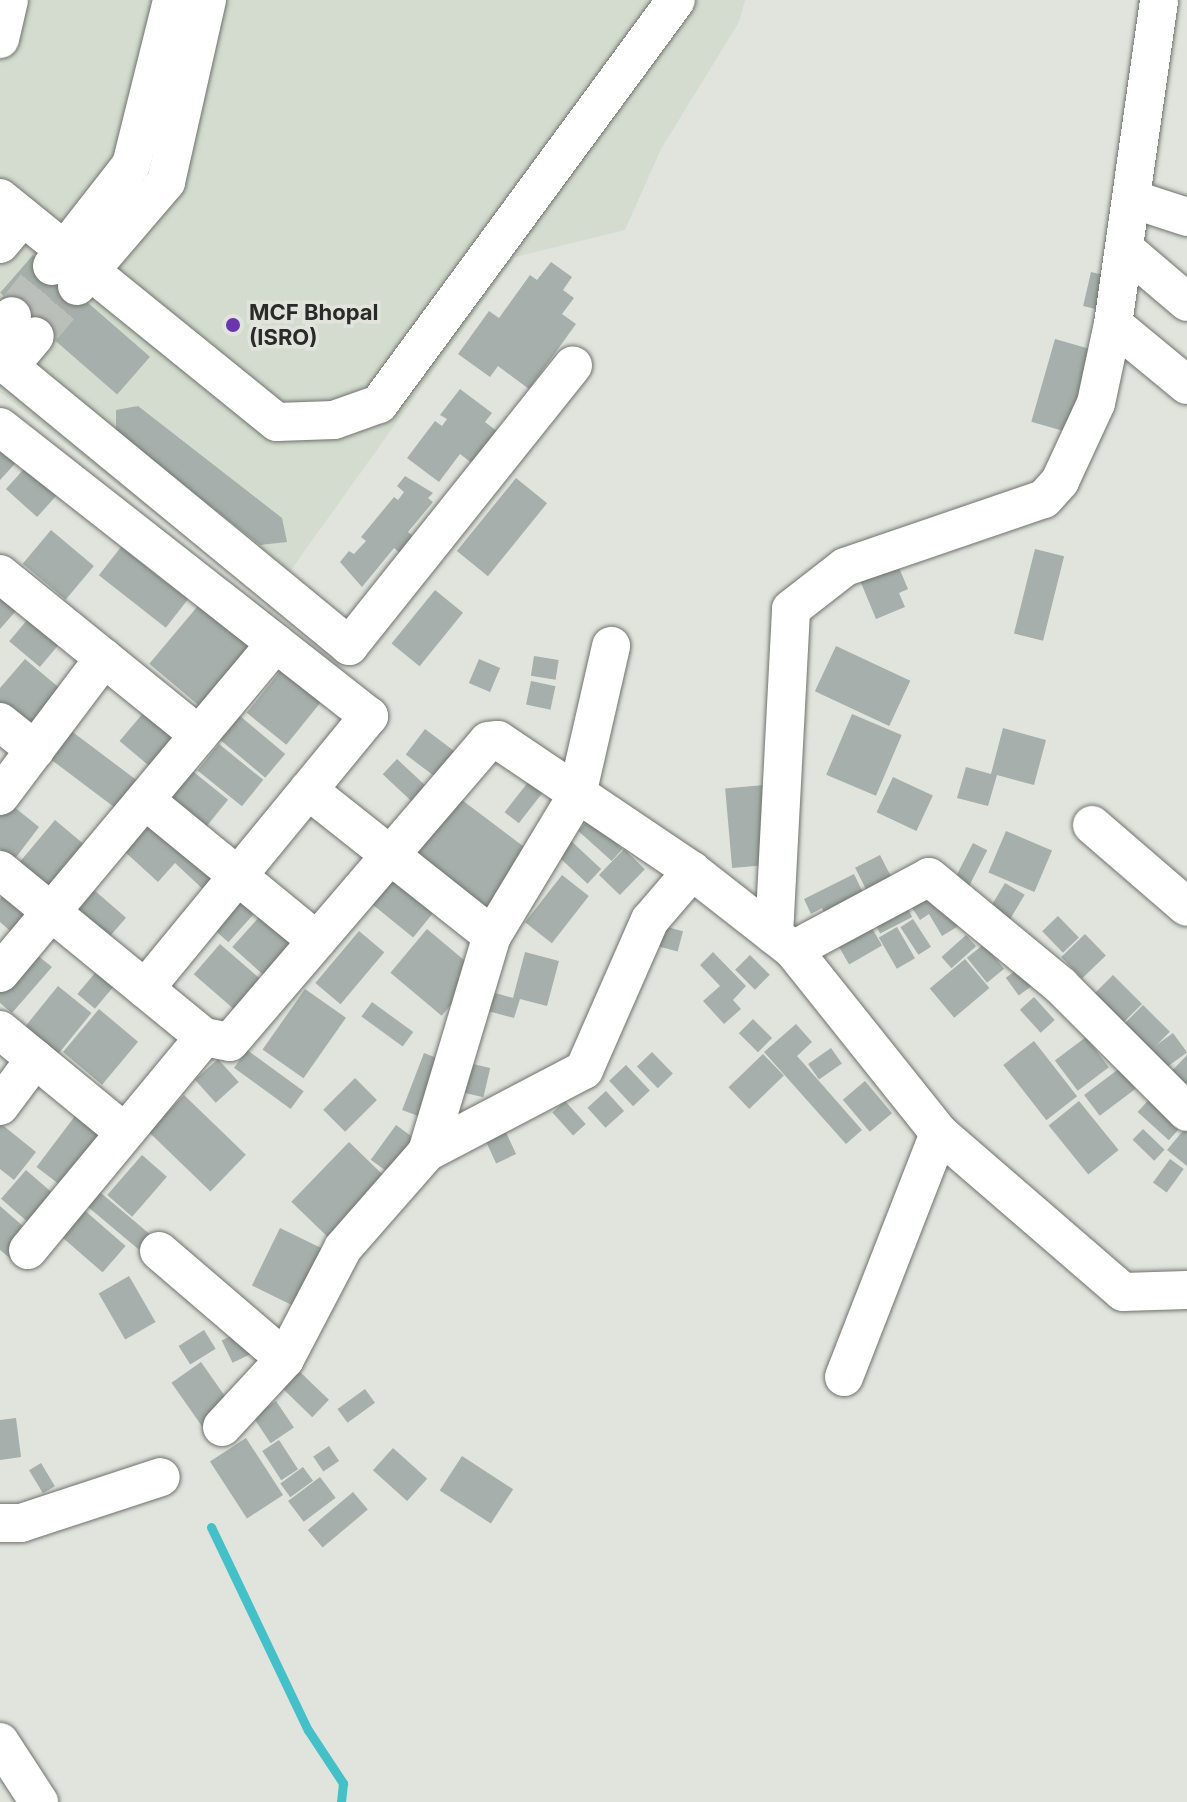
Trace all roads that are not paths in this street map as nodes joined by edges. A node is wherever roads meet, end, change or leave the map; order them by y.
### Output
1 (9, 0) edge
2 (172, 0) edge
3 (207, 0) edge
4 (676, 0) edge
5 (1159, 0) edge
6 (0, 39) edge
7 (1132, 199) junction
8 (1187, 217) edge
9 (8, 220) edge
10 (1126, 250) junction
11 (70, 268) junction
12 (1187, 302) edge
13 (1113, 324) junction
14 (11, 342) edge
15 (573, 365) dead end
16 (1187, 385) edge
17 (0, 427) edge
18 (0, 574) edge
19 (276, 643) junction
20 (611, 646) dead end
21 (104, 658) junction
22 (0, 722) edge
23 (199, 735) junction
24 (35, 750) junction
25 (308, 790) junction
26 (577, 795) junction
27 (0, 796) edge
28 (145, 800) junction
29 (1092, 825) dead end
30 (389, 856) junction
31 (0, 870) edge
32 (692, 871) junction
33 (238, 876) junction
34 (1187, 907) edge
35 (51, 912) junction
36 (492, 936) junction
37 (316, 940) junction
38 (784, 943) junction
39 (0, 973) edge
40 (145, 989) junction
41 (0, 1030) edge
42 (204, 1037) junction
43 (35, 1059) junction
44 (0, 1106) edge
45 (1187, 1112) edge
46 (123, 1131) junction
47 (939, 1133) junction
48 (427, 1152) junction
49 (28, 1250) dead end
50 (159, 1251) dead end
51 (1187, 1290) edge
52 (285, 1359) junction
53 (844, 1377) dead end
54 (222, 1427) dead end
55 (161, 1477) dead end
56 (5, 1531) edge
57 (0, 1742) edge
58 (39, 1802) edge

1 - 6 street
2 - 11 street
3 - 11 street
4 - 11 street
5 - 7 street
7 - 8 street
7 - 10 street
9 - 11 street
10 - 12 street
10 - 13 street
13 - 16 street
13 - 38 street
14 - 15 street
17 - 19 street
18 - 21 street
19 - 23 street
19 - 25 street
20 - 26 street
21 - 23 street
21 - 24 street
22 - 24 street
23 - 28 street
24 - 27 street
25 - 30 street
25 - 33 street
26 - 30 street
26 - 32 street
26 - 36 street
28 - 33 street
28 - 35 street
29 - 34 street
30 - 36 street
30 - 37 street
31 - 35 street
32 - 38 street
32 - 48 street
33 - 37 street
33 - 40 street
35 - 39 street
35 - 40 street
36 - 48 street
37 - 42 street
38 - 45 street
38 - 47 street
40 - 42 street
41 - 43 street
42 - 46 street
43 - 44 street
43 - 46 street
46 - 49 street
47 - 51 street
47 - 53 street
48 - 52 street
50 - 52 street
52 - 54 street
55 - 56 street
57 - 58 street

